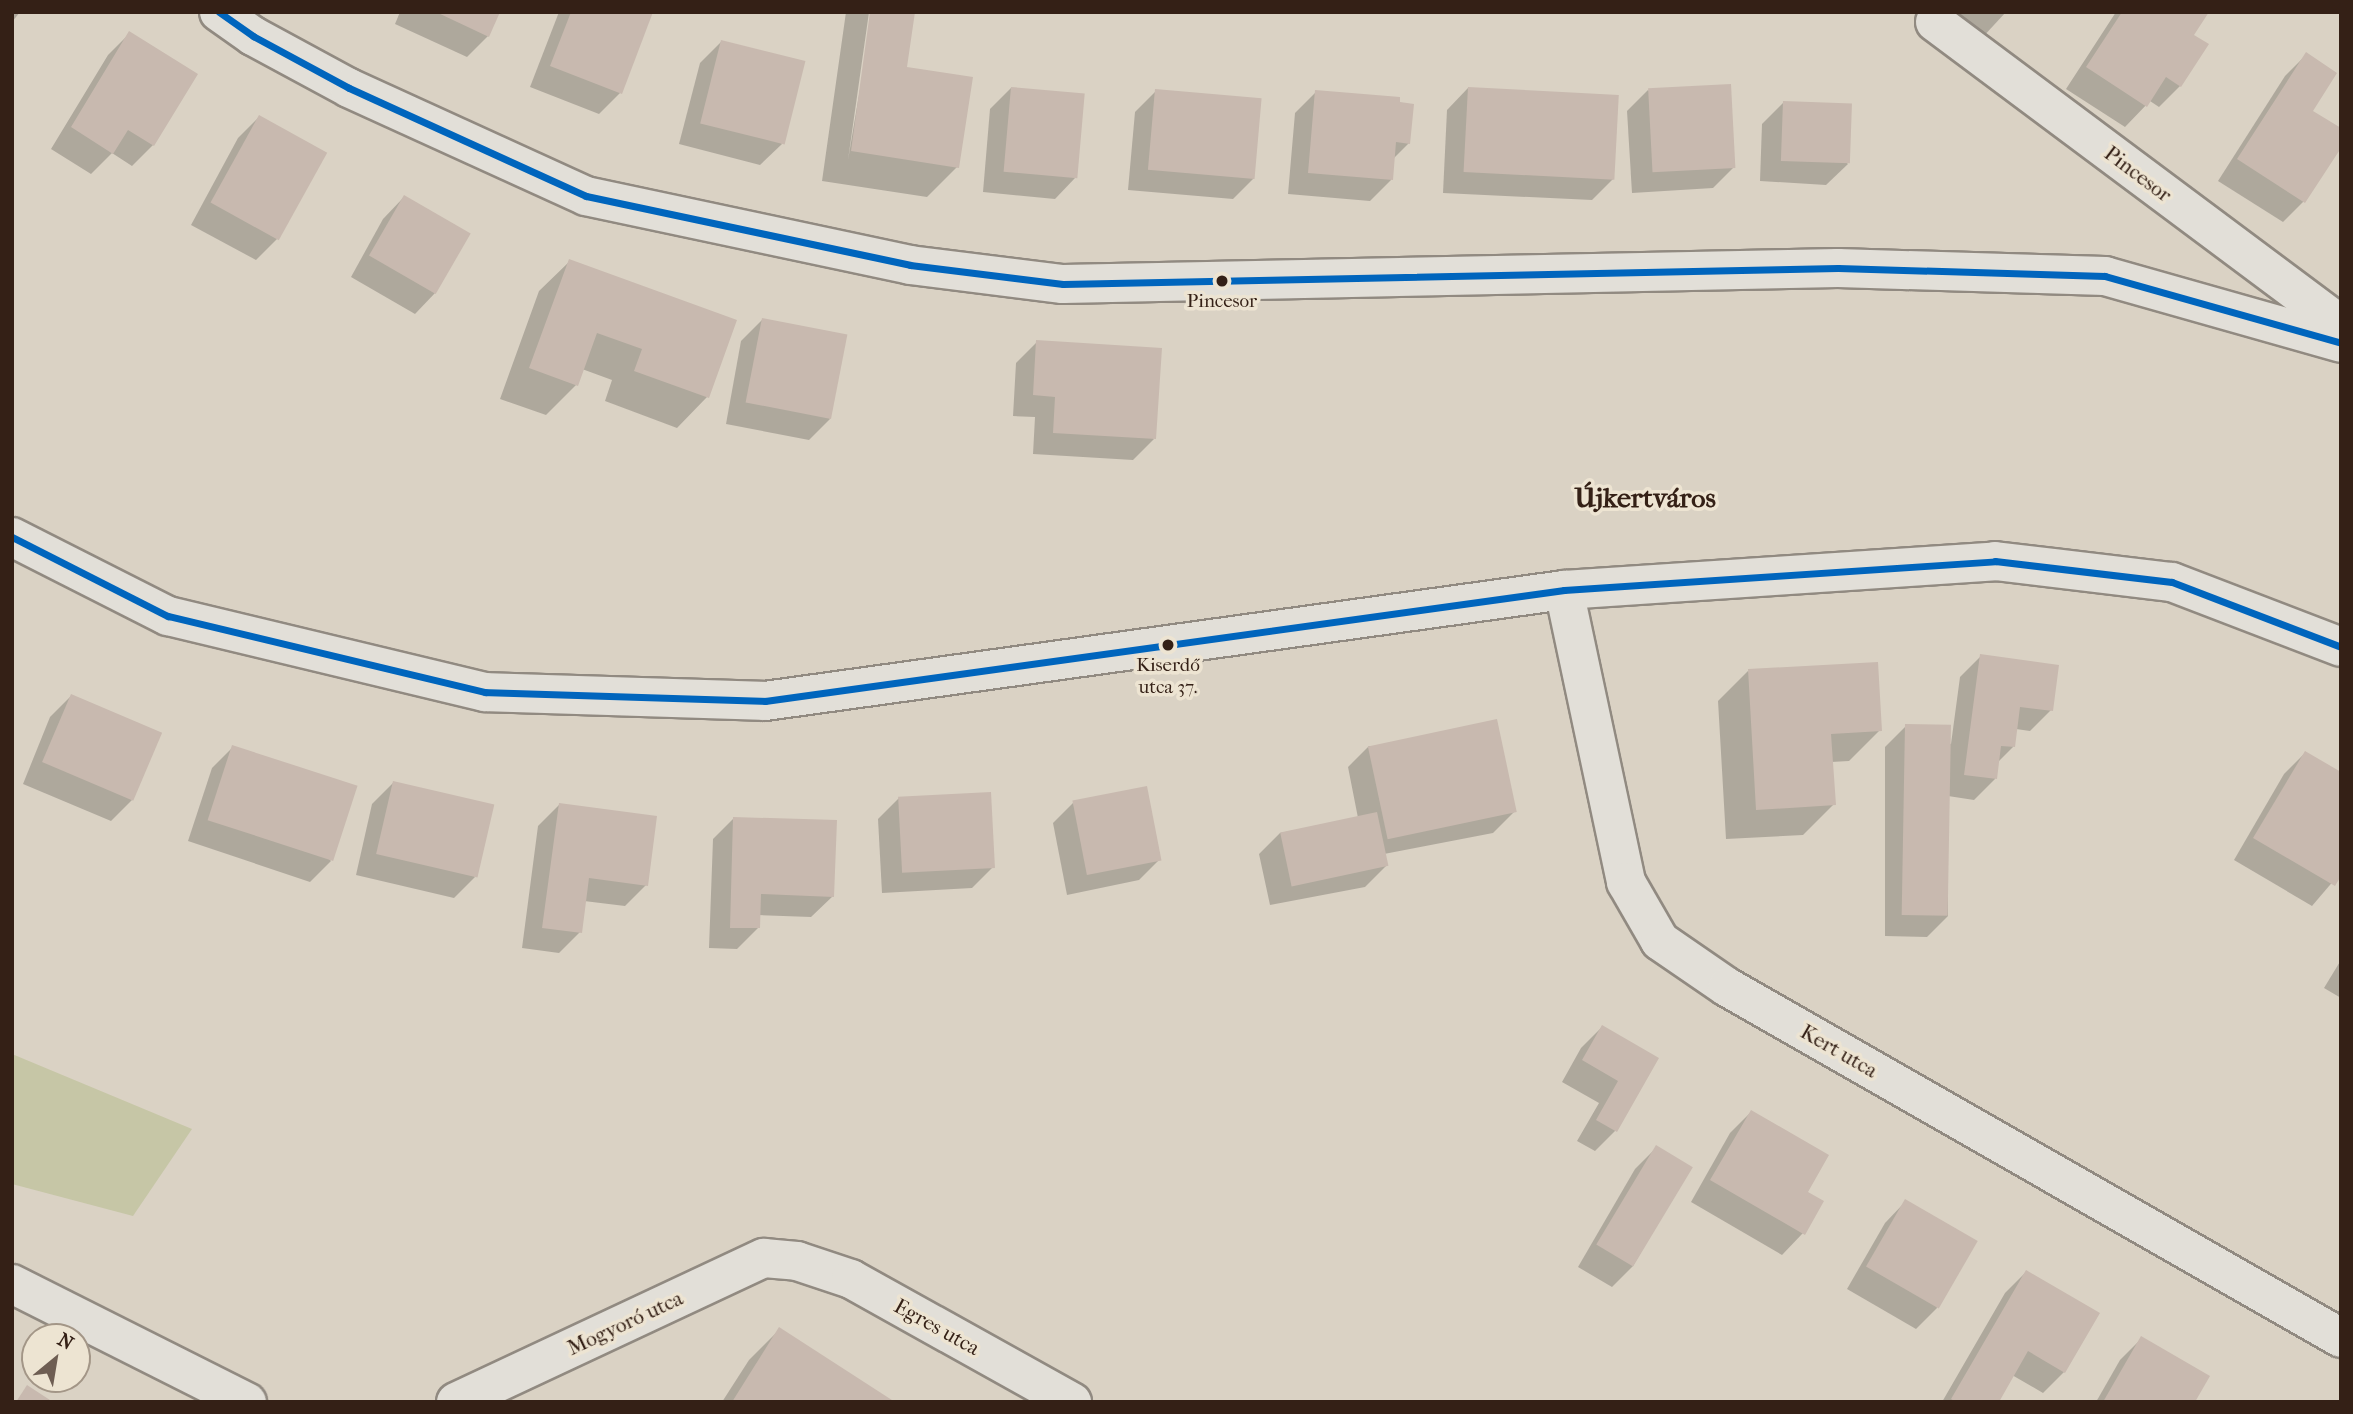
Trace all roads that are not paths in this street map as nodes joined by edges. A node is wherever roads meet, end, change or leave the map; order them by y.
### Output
1 (219, 12) edge
2 (1935, 22) dead end
3 (2341, 326) edge
4 (2341, 343) edge
5 (12, 537) edge
6 (1564, 590) junction
7 (2341, 647) edge
8 (797, 1261) joint
9 (12, 1284) edge
10 (2341, 1338) edge
11 (247, 1402) edge
12 (456, 1402) edge
13 (1072, 1402) edge

1 - 4 street
2 - 3 street, Pincesor
5 - 6 street
6 - 7 street
6 - 10 street, Kert utca
8 - 12 street, Mogyoró utca
8 - 13 street, Egres utca
9 - 11 street

